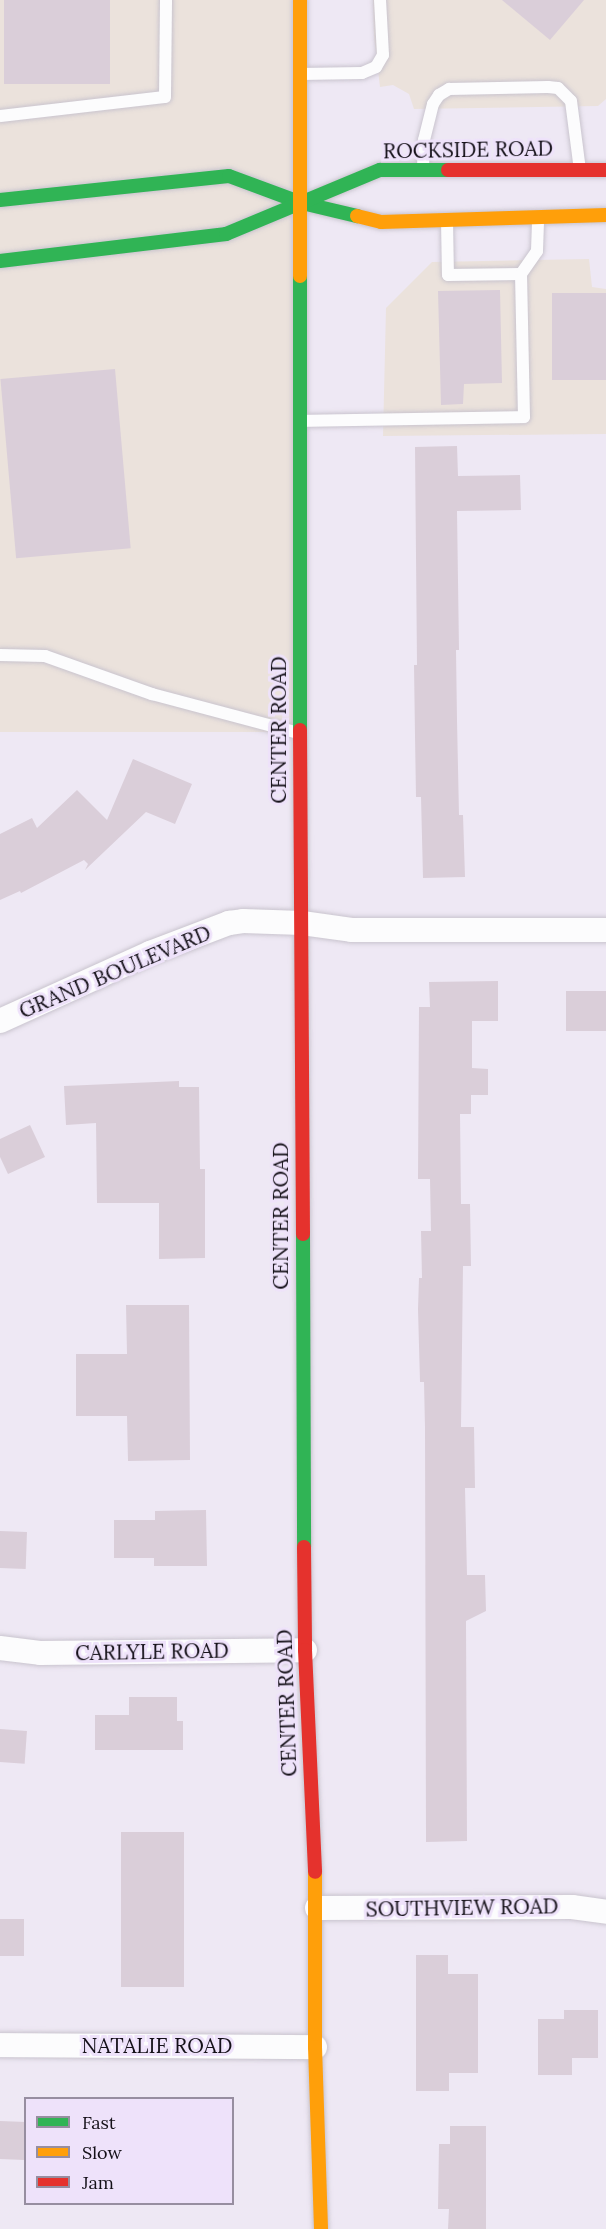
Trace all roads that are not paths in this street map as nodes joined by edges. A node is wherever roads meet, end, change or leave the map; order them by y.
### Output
1 (166, 0) edge
2 (300, 0) edge
3 (380, 0) edge
4 (301, 74) junction
5 (0, 116) edge
6 (423, 170) junction
7 (580, 170) junction
8 (606, 170) edge
9 (0, 200) edge
10 (302, 202) junction
11 (606, 215) edge
12 (538, 216) junction
13 (447, 219) junction
14 (0, 261) edge
15 (521, 274) junction
16 (301, 421) junction
17 (0, 656) edge
18 (300, 733) junction
19 (302, 923) junction
20 (606, 930) edge
21 (0, 1021) edge
22 (0, 1648) edge
23 (304, 1650) junction
24 (317, 1908) junction
25 (606, 1912) edge
26 (0, 2045) edge
27 (315, 2047) junction
28 (321, 2229) edge

1 - 5 lane
2 - 4 main road, CENTER ROAD
3 - 4 lane
4 - 10 main road, CENTER ROAD
6 - 7 main road, ROCKSIDE ROAD
6 - 7 lane
6 - 10 main road, ROCKSIDE ROAD
7 - 8 main road, ROCKSIDE ROAD
9 - 10 main road
10 - 13 main road
10 - 14 main road, ROCKSIDE ROAD
10 - 16 main road, CENTER ROAD
11 - 12 main road
12 - 13 main road
12 - 15 lane
13 - 15 lane
15 - 16 lane
16 - 18 main road, CENTER ROAD
17 - 18 lane
18 - 19 main road, CENTER ROAD
19 - 20 street, GRAND BOULEVARD
19 - 21 street, GRAND BOULEVARD
19 - 23 main road, CENTER ROAD
22 - 23 street, CARLYLE ROAD
23 - 24 main road, CENTER ROAD
24 - 25 street, SOUTHVIEW ROAD
24 - 27 main road, CENTER ROAD
26 - 27 street, NATALIE ROAD
27 - 28 main road, CENTER ROAD

